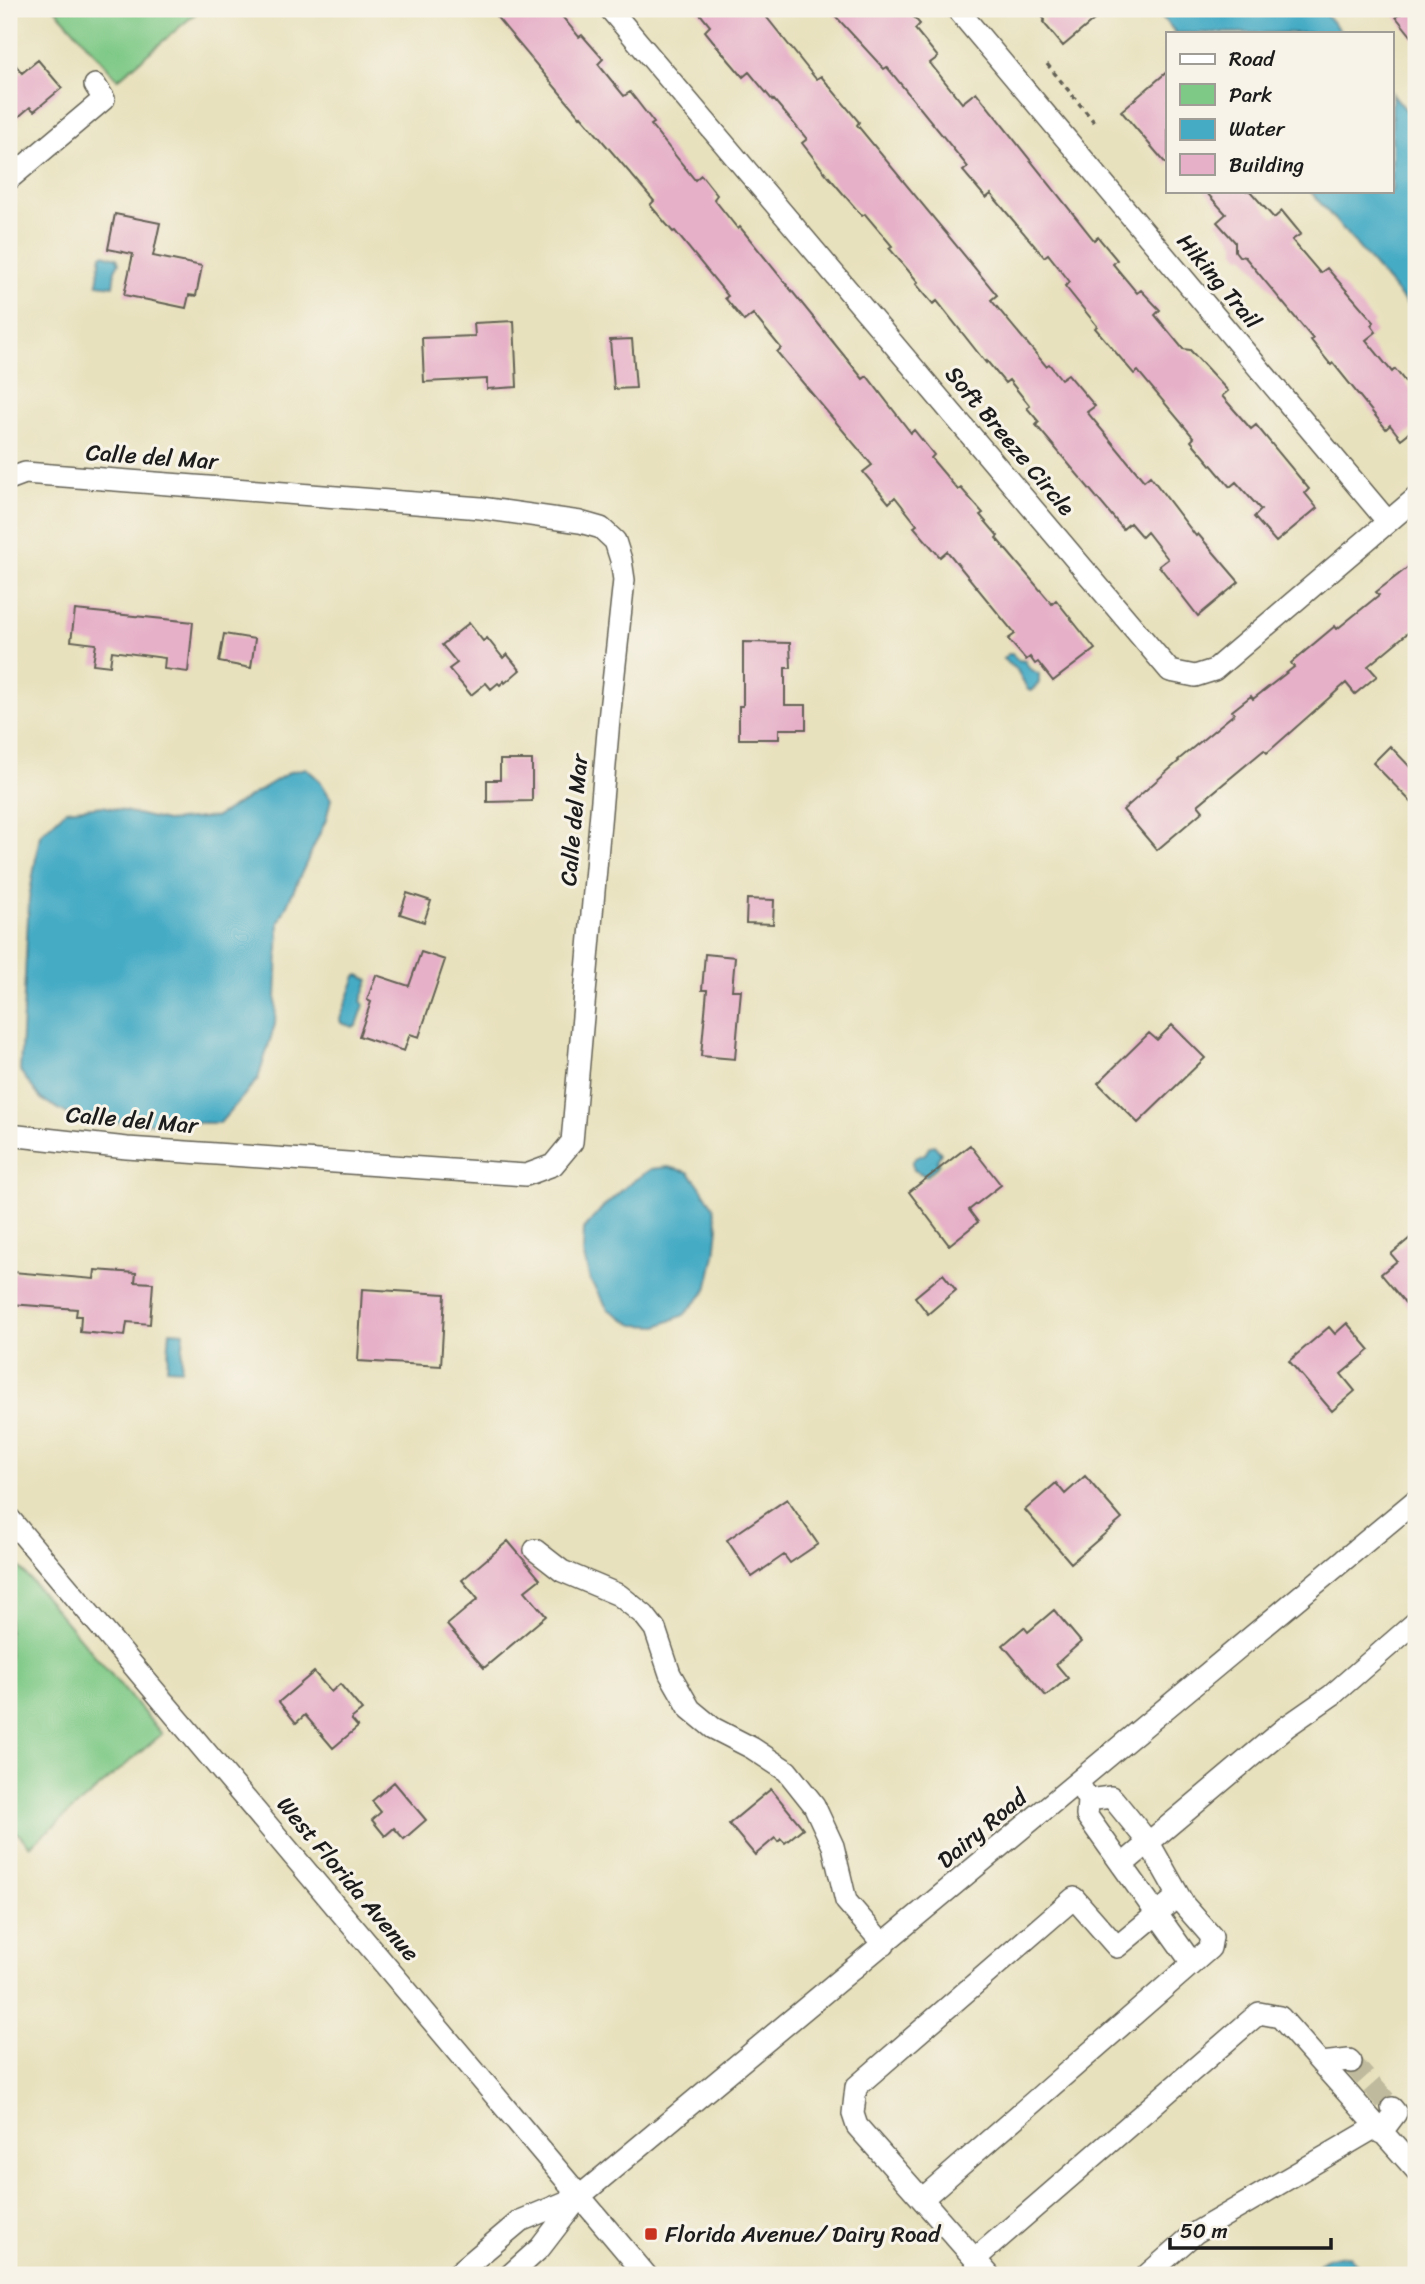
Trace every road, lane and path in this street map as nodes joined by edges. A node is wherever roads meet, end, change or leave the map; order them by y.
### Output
1 (610, 9) edge
2 (957, 9) edge
3 (1002, 9) edge
4 (1008, 16) dead end
5 (1047, 64) dead end
6 (95, 85) dead end
7 (1095, 123) dead end
8 (9, 179) edge
9 (9, 479) edge
10 (1416, 498) edge
11 (1388, 522) junction
12 (9, 1135) edge
13 (1416, 1500) edge
14 (9, 1518) edge
15 (535, 1550) dead end
16 (1416, 1622) edge
17 (1084, 1791) junction
18 (1149, 1843) junction
19 (1122, 1865) junction
20 (1178, 1896) junction
21 (1157, 1914) junction
22 (884, 1945) junction
23 (1192, 1963) junction
24 (1351, 2062) dead end
25 (1321, 2063) junction
26 (1392, 2108) dead end
27 (1378, 2130) junction
28 (1416, 2170) edge
29 (580, 2196) junction
30 (922, 2199) junction
31 (982, 2267) edge
32 (456, 2275) edge
33 (510, 2275) edge
34 (646, 2275) edge
35 (1147, 2275) edge

1 - 11 street, Soft Breeze Circle
2 - 11 street, Hiking Trail
3 - 4 path
5 - 7 path
6 - 8 street
9 - 12 street, Calle del Mar
10 - 11 street, Soft Breeze Circle
13 - 17 street, Dairy Road
14 - 29 street, West Florida Avenue
15 - 22 street
16 - 18 street
17 - 18 street
17 - 19 street
17 - 22 street, Dairy Road
18 - 19 street
18 - 20 street
19 - 21 street
20 - 21 street
20 - 23 street
21 - 23 street
21 - 30 street
22 - 29 street, Dairy Road
23 - 30 street
24 - 25 street
25 - 27 street
25 - 31 street
26 - 27 street
27 - 28 street
27 - 35 street
29 - 32 street, Dairy Road
29 - 33 street, Dairy Road
29 - 34 street, West Florida Avenue
30 - 31 street

